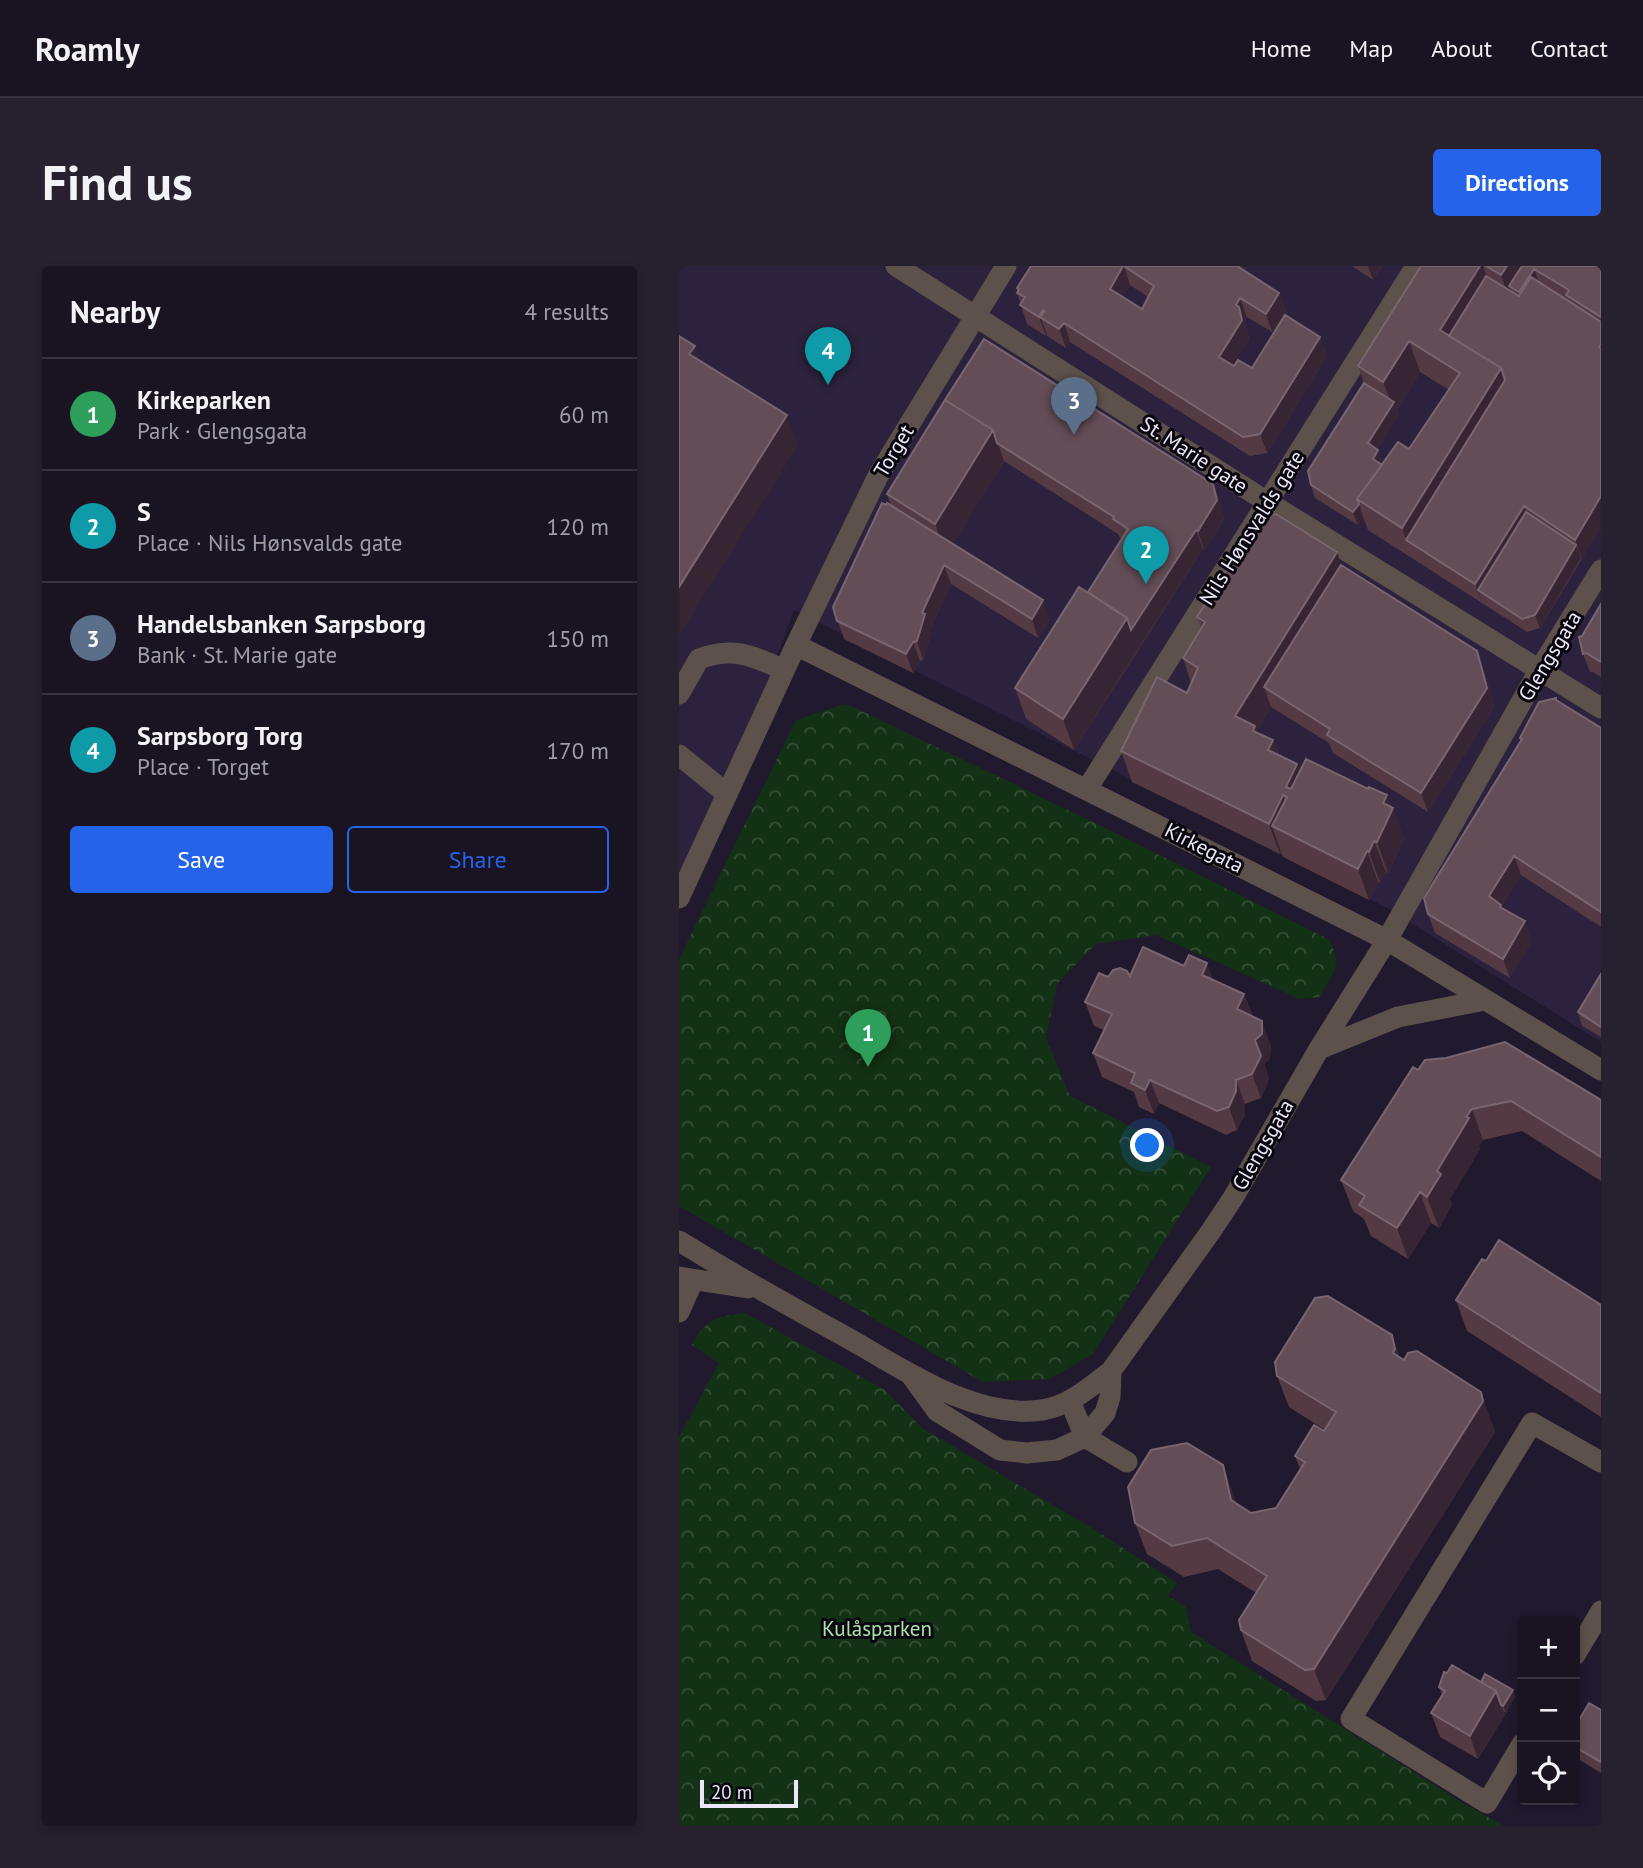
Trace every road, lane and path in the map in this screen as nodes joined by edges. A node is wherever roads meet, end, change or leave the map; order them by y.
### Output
1 (896, 266) edge
2 (1006, 266) edge
3 (1416, 266) edge
4 (976, 316) junction
5 (1269, 503) junction
6 (1601, 570) edge
7 (796, 645) junction
8 (1540, 669) junction
9 (784, 670) junction
10 (679, 694) edge
11 (1601, 709) edge
12 (679, 755) edge
13 (1087, 789) junction
14 (727, 794) junction
15 (679, 898) edge
16 (1387, 940) junction
17 (1485, 999) junction
18 (1319, 1049) junction
19 (1601, 1070) edge
20 (679, 1241) edge
21 (686, 1279) edge
22 (757, 1290) junction
23 (679, 1312) edge
24 (1111, 1371) junction
25 (910, 1374) junction
26 (1070, 1401) junction
27 (1085, 1437) junction
28 (1127, 1462) dead end
29 (1601, 1462) edge
30 (1601, 1611) edge
31 (1580, 1647) edge
32 (1517, 1752) edge

1 - 4 street, St. Marie gate
2 - 4 street, Torget
3 - 5 street, Nils Hønsvalds gate
4 - 5 street, St. Marie gate
4 - 7 street, Torget
5 - 8 street, St. Marie gate
5 - 13 street, Nils Hønsvalds gate
6 - 8 street, Glengsgata
7 - 9 street, Torget
7 - 13 street, Kirkegata
8 - 11 street, St. Marie gate
8 - 16 street, Glengsgata
9 - 10 street
9 - 14 street, Torget
12 - 14 street
13 - 16 street, Kirkegata
14 - 15 street, Torget
16 - 17 street, Kirkegata
16 - 18 street, Glengsgata
17 - 18 street
17 - 19 street, Kirkegata
18 - 24 street, Glengsgata
20 - 22 street, Glengsgata
21 - 22 street, Glengsgata
21 - 23 street
22 - 25 street, Glengsgata
24 - 26 street, Glengsgata
24 - 27 street
25 - 26 street, Glengsgata
25 - 27 street
26 - 27 street
27 - 28 street
29 - 32 street
30 - 31 street

